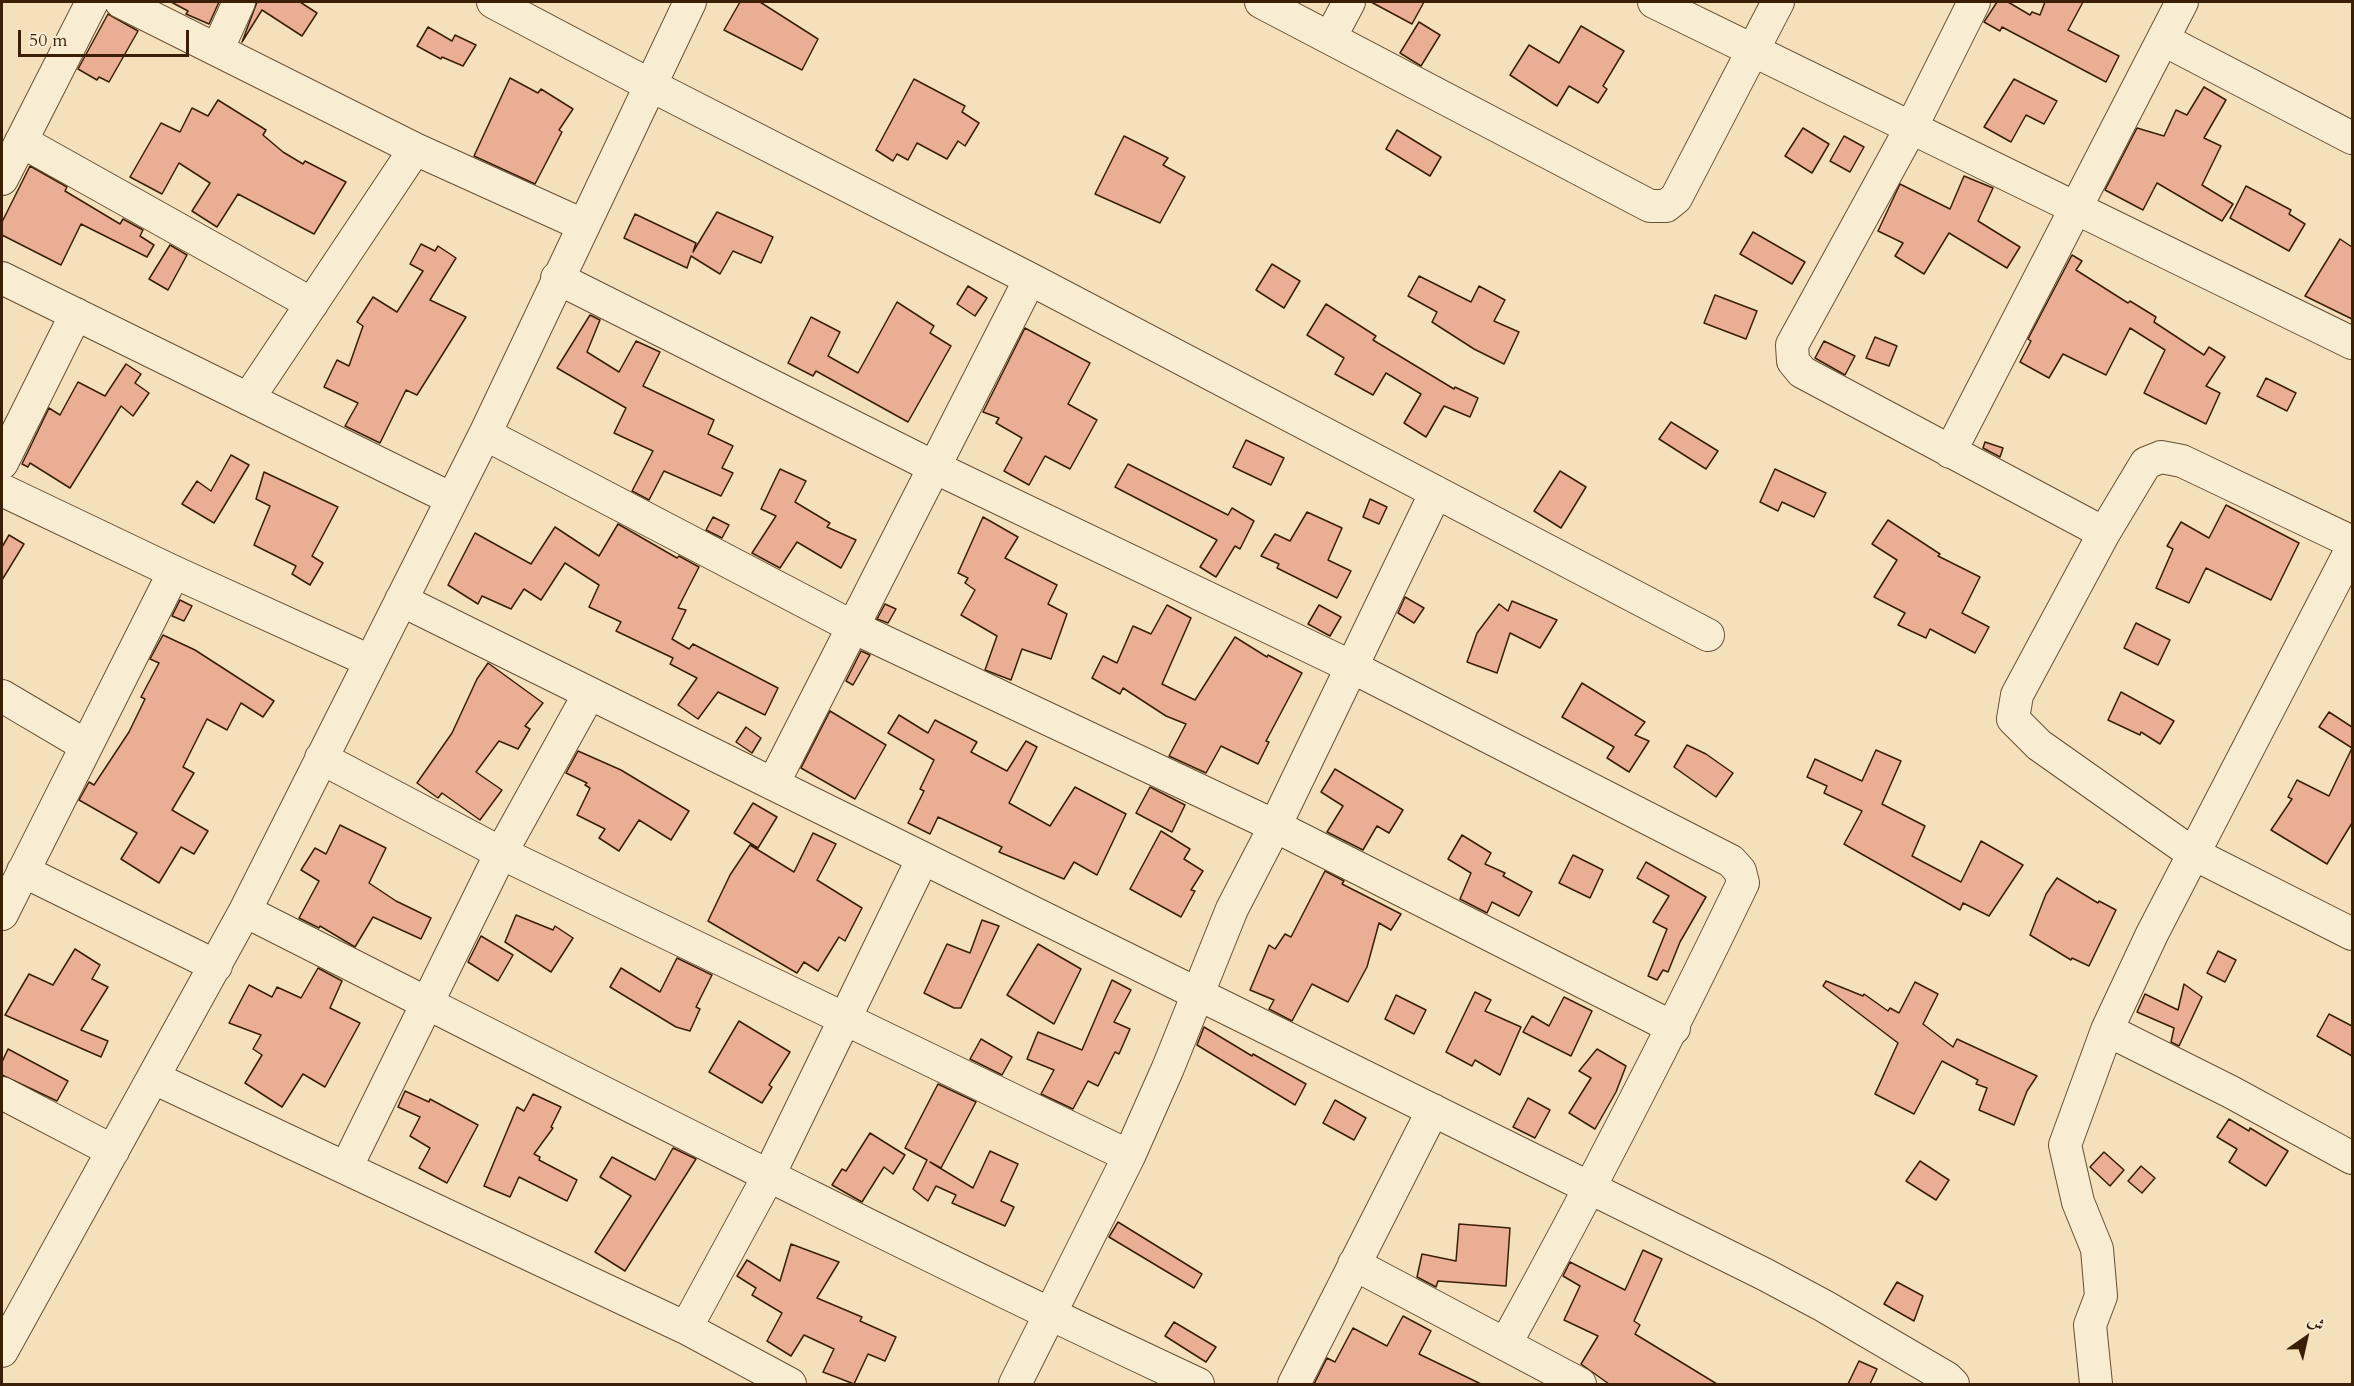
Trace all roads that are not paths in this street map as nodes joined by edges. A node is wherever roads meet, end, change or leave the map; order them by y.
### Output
1 (92, 2) edge
2 (121, 2) edge
3 (239, 2) edge
4 (493, 2) edge
5 (690, 2) edge
6 (1262, 2) edge
7 (1349, 2) edge
8 (1654, 2) edge
9 (1778, 2) edge
10 (1974, 2) edge
11 (2182, 2) edge
12 (1331, 36) junction
13 (2164, 40) junction
14 (218, 48) junction
15 (1753, 50) junction
16 (650, 85) junction
17 (1912, 126) junction
18 (2350, 131) edge
19 (21, 141) junction
20 (415, 148) junction
21 (2, 179) edge
22 (2075, 207) junction
23 (582, 225) junction
24 (2, 278) edge
25 (557, 278) junction
26 (1030, 279) junction
27 (312, 304) junction
28 (76, 314) junction
29 (2352, 343) edge
30 (248, 399) junction
31 (485, 434) junction
32 (1950, 452) junction
33 (2, 463) edge
34 (934, 467) junction
35 (2, 490) edge
36 (1436, 492) junction
37 (452, 499) junction
38 (2104, 533) junction
39 (2352, 542) edge
40 (2352, 548) edge
41 (174, 572) junction
42 (401, 600) junction
43 (853, 627) junction
44 (1708, 635) dead end
45 (370, 661) junction
46 (1352, 667) junction
47 (589, 694) junction
48 (2, 696) edge
49 (85, 745) junction
50 (321, 758) junction
51 (773, 784) junction
52 (1275, 826) junction
53 (501, 853) junction
54 (2192, 853) junction
55 (922, 860) junction
56 (23, 871) junction
57 (245, 911) junction
58 (2, 915) edge
59 (2352, 934) edge
60 (216, 966) junction
61 (1197, 993) junction
62 (428, 1003) junction
63 (843, 1019) junction
64 (1674, 1028) junction
65 (2107, 1030) junction
66 (154, 1078) junction
67 (2, 1093) edge
68 (1433, 1110) junction
69 (113, 1152) junction
70 (1129, 1156) junction
71 (2352, 1158) edge
72 (346, 1168) junction
73 (768, 1177) junction
74 (1591, 1188) junction
75 (1354, 1264) junction
76 (1050, 1315) junction
77 (686, 1328) junction
78 (1506, 1343) junction
79 (3, 1344) edge
80 (790, 1384) edge
81 (1015, 1384) edge
82 (1198, 1384) edge
83 (1294, 1384) edge
84 (1576, 1384) edge
85 (1953, 1384) edge
86 (2096, 1384) edge

1 - 19 street
2 - 14 street
3 - 14 street
4 - 16 street
5 - 16 street
6 - 12 street
7 - 12 street
8 - 15 street
9 - 15 street
10 - 17 street
11 - 13 street
12 - 15 street
13 - 18 street
13 - 22 street
14 - 20 street
15 - 17 street
16 - 23 street
16 - 26 street
17 - 22 street
17 - 32 street
19 - 21 street
19 - 27 street
20 - 23 street
20 - 27 street
22 - 29 street
22 - 32 street
23 - 25 street
24 - 28 street
25 - 31 street
25 - 34 street
26 - 34 street
26 - 36 street
27 - 30 street
28 - 30 street
28 - 33 street
30 - 37 street
31 - 37 street
31 - 43 street
32 - 38 street
34 - 43 street
34 - 46 street
35 - 41 street
36 - 44 street
36 - 46 street
37 - 42 street
38 - 39 street
38 - 54 street
40 - 54 street
41 - 45 street
41 - 49 street
42 - 45 street
42 - 47 street
43 - 51 street
43 - 52 street
45 - 50 street
46 - 52 street
46 - 64 street
47 - 51 street
47 - 53 street
48 - 49 street
49 - 56 street
50 - 53 street
50 - 57 street
51 - 55 street
52 - 61 street
52 - 64 street
53 - 62 street
53 - 63 street
54 - 59 street
54 - 65 street
55 - 61 street
55 - 63 street
56 - 58 street
56 - 60 street
57 - 60 street
57 - 62 street
60 - 66 street
61 - 68 street
61 - 70 street
62 - 72 street
62 - 73 street
63 - 70 street
63 - 73 street
64 - 74 street
65 - 71 street
65 - 86 street
66 - 69 street
66 - 72 street
67 - 69 street
68 - 74 street
68 - 75 street
69 - 79 street
70 - 76 street
72 - 77 street
73 - 76 street
73 - 77 street
74 - 78 street
74 - 85 street
75 - 78 street
75 - 83 street
76 - 81 street
76 - 82 street
77 - 80 street
78 - 84 street

